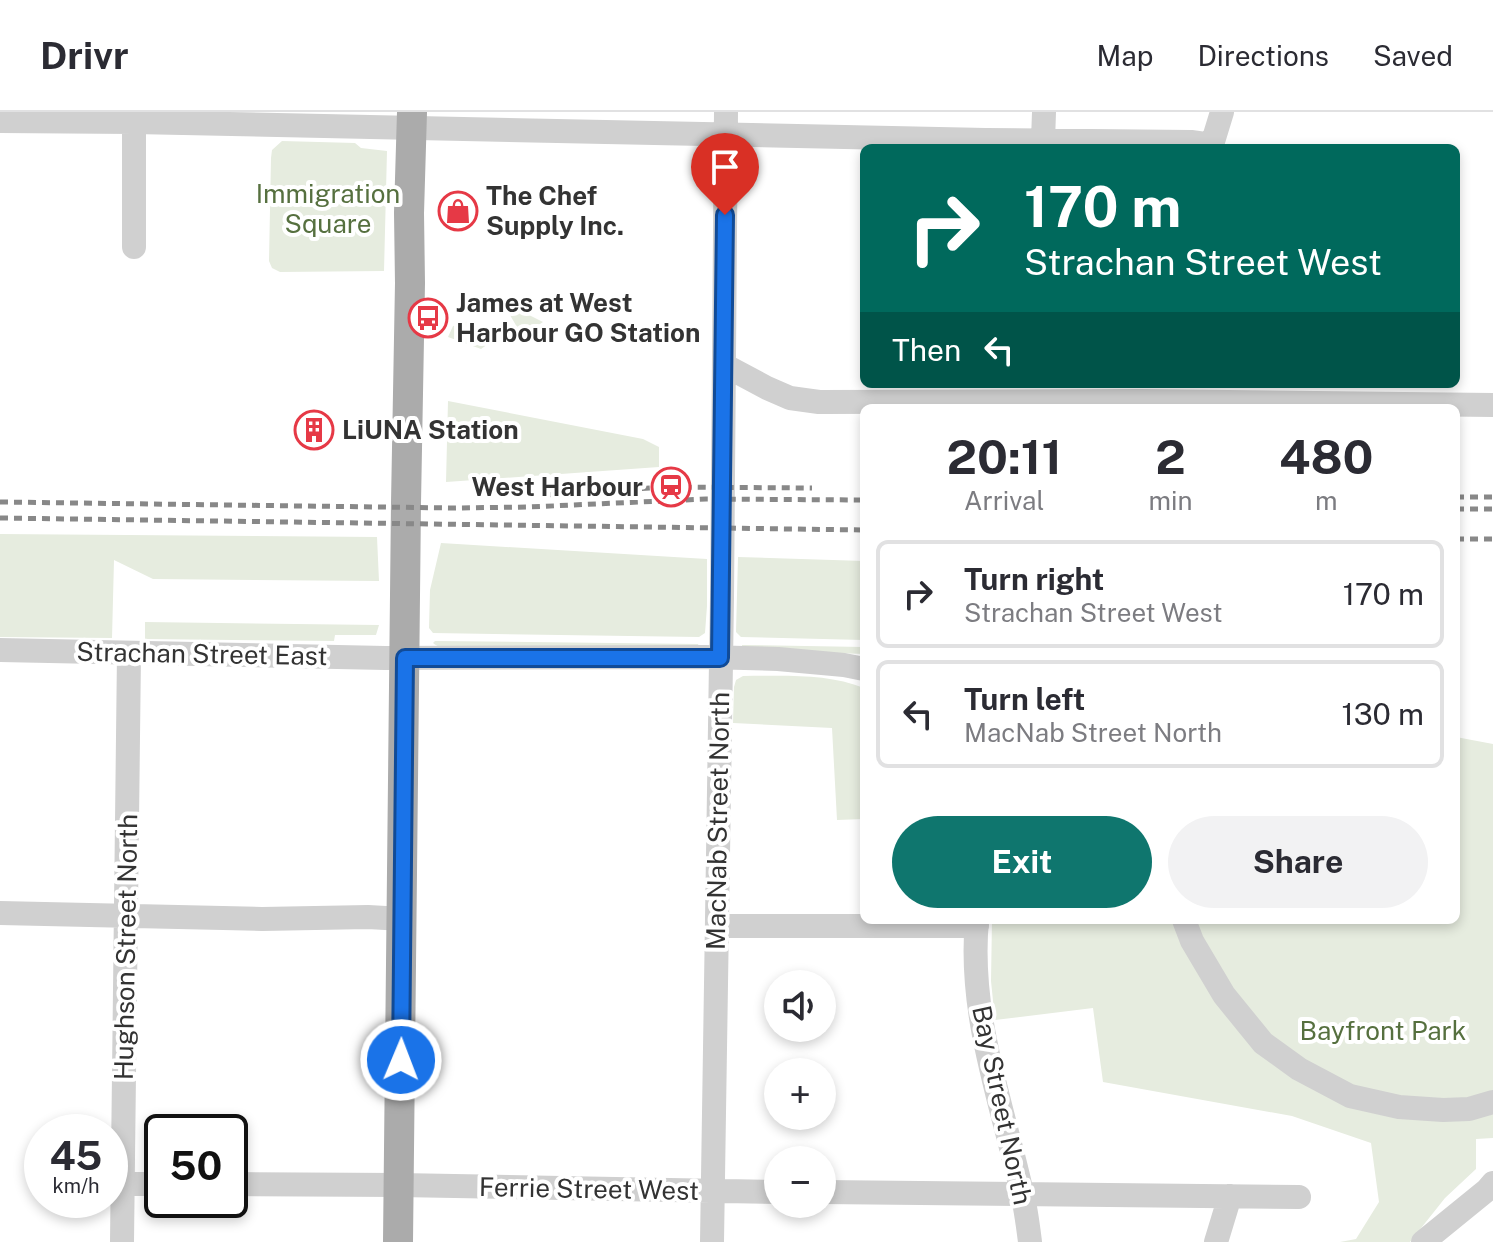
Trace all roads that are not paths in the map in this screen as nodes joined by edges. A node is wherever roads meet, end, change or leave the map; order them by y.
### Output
1 (1044, 112) edge
2 (1222, 112) edge
3 (134, 117) edge
4 (412, 120) edge
5 (0, 121) edge
6 (726, 123) edge
7 (1043, 141) junction
8 (1199, 144) edge
9 (1213, 144) edge
10 (134, 247) dead end
11 (724, 365) junction
12 (1141, 398) edge
13 (1443, 404) edge
14 (1460, 404) edge
15 (1493, 405) edge
16 (0, 650) edge
17 (129, 653) junction
18 (405, 658) junction
19 (720, 658) junction
20 (860, 668) edge
21 (0, 913) edge
22 (126, 916) junction
23 (403, 919) junction
24 (890, 924) edge
25 (977, 924) edge
26 (1186, 924) edge
27 (717, 926) junction
28 (1491, 1108) edge
29 (123, 1114) edge
30 (1493, 1183) edge
31 (248, 1184) edge
32 (399, 1185) junction
33 (713, 1192) junction
34 (764, 1192) edge
35 (836, 1192) edge
36 (1022, 1194) junction
37 (1230, 1196) junction
38 (1299, 1197) dead end
39 (122, 1218) edge
40 (122, 1242) edge
41 (398, 1242) edge
42 (712, 1242) edge
43 (1030, 1242) edge
44 (1216, 1242) edge
45 (1423, 1242) edge

1 - 7 street
2 - 9 street
3 - 4 street
3 - 5 street
3 - 10 street
4 - 6 street
4 - 18 main road
6 - 7 street
6 - 11 street, MacNab Street North
7 - 8 street
11 - 12 street
11 - 19 street, MacNab Street North
12 - 13 street
14 - 15 street
16 - 17 street, Strachan Street East
17 - 18 street, Strachan Street East
17 - 22 street, Hughson Street North
18 - 19 street, Strachan Street East
18 - 23 main road
19 - 20 street, Strachan Street East
19 - 27 street, MacNab Street North
21 - 22 street
22 - 23 street
22 - 29 street, Hughson Street North
23 - 32 main road
24 - 27 street
25 - 36 street, Bay Street North
26 - 28 street
27 - 33 street, MacNab Street North
30 - 45 street
31 - 32 street, Ferrie Street West
32 - 33 street, Ferrie Street West
32 - 41 main road
33 - 34 street, Ferrie Street West
33 - 42 street, MacNab Street North
35 - 36 street
36 - 37 street
36 - 43 street, Bay Street North
37 - 38 street
37 - 44 street
39 - 40 street, Hughson Street North

